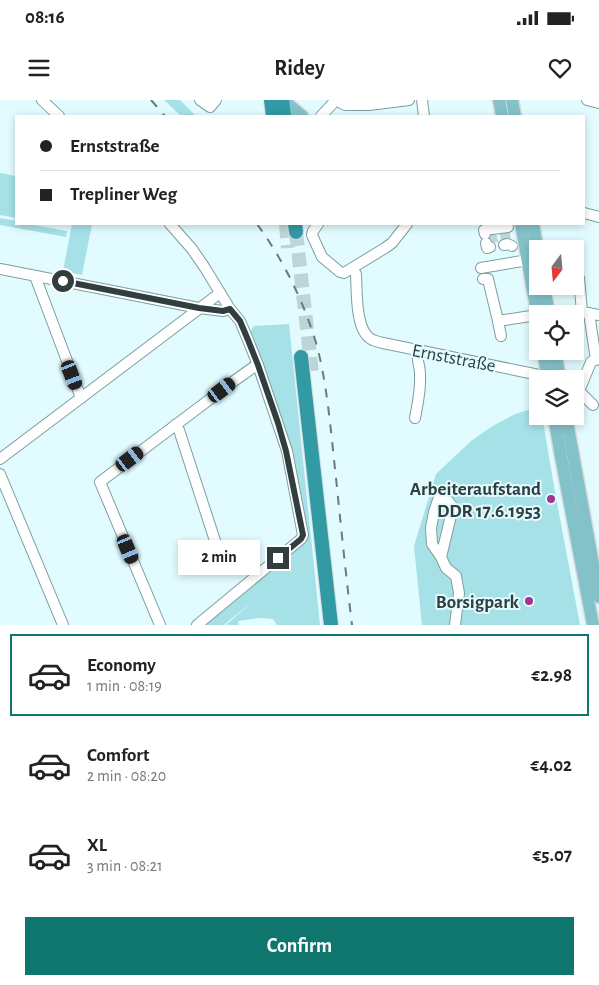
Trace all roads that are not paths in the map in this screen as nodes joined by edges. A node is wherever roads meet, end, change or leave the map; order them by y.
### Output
1 (42, 100) edge
2 (200, 100) edge
3 (216, 100) edge
4 (271, 100) edge
5 (409, 100) edge
6 (422, 100) edge
7 (499, 100) edge
8 (512, 100) edge
9 (587, 100) edge
10 (338, 101) edge
11 (376, 103) edge
12 (599, 103) edge
13 (287, 105) edge
14 (58, 115) edge
15 (273, 115) edge
16 (301, 115) edge
17 (322, 115) edge
18 (329, 115) edge
19 (372, 115) edge
20 (424, 115) edge
21 (502, 115) edge
22 (515, 115) edge
23 (585, 213) edge
24 (599, 217) edge
25 (171, 225) edge
26 (317, 225) edge
27 (406, 225) edge
28 (521, 225) edge
29 (533, 225) edge
30 (536, 240) edge
31 (528, 260) junction
32 (481, 268) dead end
33 (0, 269) edge
34 (356, 274) dead end
35 (35, 276) junction
36 (483, 279) dead end
37 (220, 293) junction
38 (580, 295) edge
39 (535, 305) edge
40 (199, 308) junction
41 (230, 309) junction
42 (594, 314) edge
43 (529, 317) edge
44 (498, 321) junction
45 (595, 331) edge
46 (501, 336) dead end
47 (418, 350) junction
48 (301, 357) dead end
49 (597, 359) edge
50 (258, 365) junction
51 (312, 373) tunnel mouth
52 (529, 373) edge
53 (584, 376) edge
54 (584, 396) edge
55 (81, 398) junction
56 (595, 407) edge
57 (415, 418) dead end
58 (175, 425) junction
59 (556, 425) edge
60 (568, 425) edge
61 (0, 458) edge
62 (0, 474) edge
63 (219, 553) dead end
64 (441, 557) junction
65 (591, 561) edge
66 (586, 591) junction
67 (599, 597) edge
68 (599, 614) edge
69 (63, 625) edge
70 (160, 625) edge
71 (197, 625) edge
72 (331, 625) edge
73 (340, 625) edge
74 (455, 625) edge
75 (593, 625) edge

1 - 14 street
2 - 3 street
4 - 15 highway
5 - 11 street
6 - 20 street
7 - 21 main road
8 - 22 main road
9 - 12 street
10 - 11 street
10 - 17 street
10 - 18 street
11 - 19 street
13 - 16 main road
23 - 24 street
25 - 37 street
26 - 27 street
28 - 31 main road
29 - 30 main road
31 - 32 street
31 - 39 main road
33 - 35 street
34 - 47 street, Ernststraße
35 - 40 street
35 - 55 street
36 - 44 street
37 - 40 street
37 - 41 street
38 - 42 street
40 - 41 street
40 - 55 street
41 - 50 street
42 - 45 street
43 - 44 street
44 - 46 street
45 - 49 street
47 - 52 street, Ernststraße
47 - 57 street
48 - 72 highway
49 - 53 street
50 - 58 street
50 - 71 street
51 - 73 highway
54 - 56 street
55 - 61 street
58 - 63 street
58 - 70 street
59 - 65 main road
60 - 65 main road
62 - 69 street
64 - 64 street
64 - 74 street
65 - 66 main road
65 - 67 main road
66 - 68 main road
66 - 75 main road

